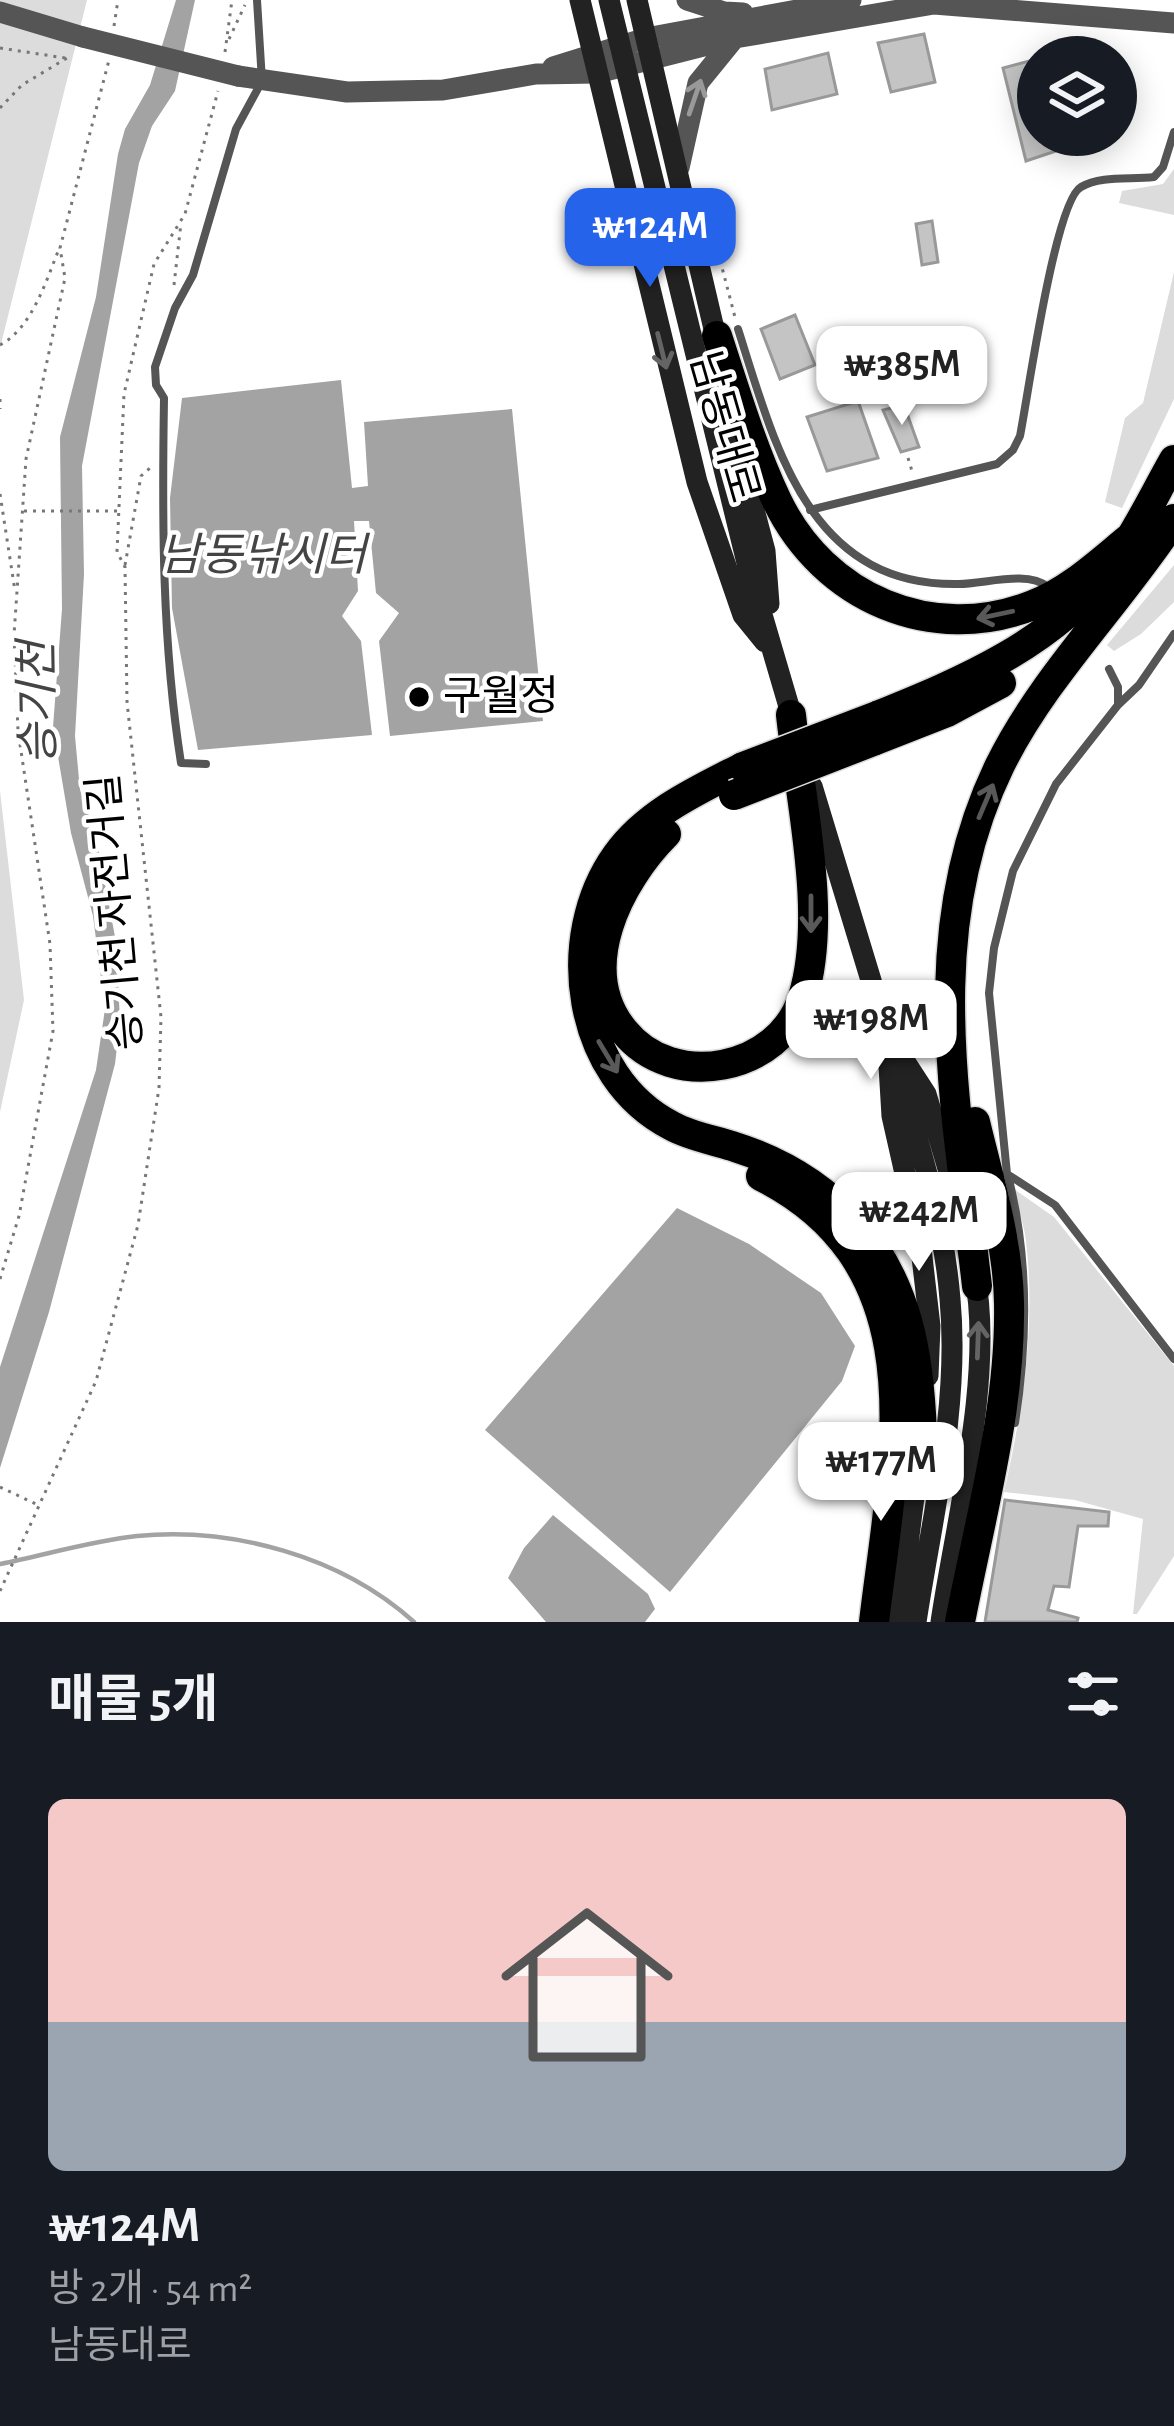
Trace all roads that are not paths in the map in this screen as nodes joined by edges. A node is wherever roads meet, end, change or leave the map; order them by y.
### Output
1 (257, 0) edge
2 (580, 0) edge
3 (609, 0) edge
4 (637, 0) edge
5 (687, 0) edge
6 (850, 0) edge
7 (1058, 0) edge
8 (0, 12) edge
9 (1174, 12) edge
10 (780, 14) junction
11 (1174, 23) edge
12 (735, 38) junction
13 (648, 48) junction
14 (594, 63) junction
15 (262, 81) junction
16 (1174, 132) edge
17 (688, 172) junction
18 (728, 332) junction
19 (1174, 460) edge
20 (810, 510) junction
21 (1174, 519) edge
22 (1131, 536) junction
23 (1144, 565) junction
24 (1049, 588) dead end
25 (1174, 634) edge
26 (773, 652) junction
27 (1109, 669) dead end
28 (1118, 704) junction
29 (791, 715) junction
30 (875, 728) junction
31 (206, 764) dead end
32 (738, 781) junction
33 (954, 913) junction
34 (887, 1033) junction
35 (1007, 1174) junction
36 (977, 1286) junction
37 (1174, 1359) edge
38 (910, 1431) junction
39 (1012, 1436) dead end
40 (1004, 1471) dead end
41 (983, 1569) dead end
42 (874, 1622) edge
43 (898, 1622) edge
44 (916, 1622) edge
45 (940, 1622) edge
46 (960, 1622) edge

1 - 15 lane
2 - 14 main road, 남동대로
3 - 26 main road, 남동대로, bridge
4 - 13 main road, 남동대로
5 - 10 street
6 - 10 street
7 - 9 street
8 - 15 street, bridge
10 - 13 street
11 - 12 street
12 - 13 street
17 -> 12 street
13 - 14 street
13 - 17 main road, 남동대로
14 - 15 street
14 -> 26 main road, 남동대로
15 - 31 lane
16 - 20 lane
17 - 18 main road, 남동대로
18 - 20 lane
22 -> 18 highway
18 - 26 main road, 남동대로
19 - 22 highway
20 - 24 lane
21 - 23 highway
22 - 30 highway
23 - 30 highway
33 -> 23 highway
25 - 28 lane
26 - 29 main road, 남동대로
27 - 28 lane
28 - 35 lane
29 -> 32 highway
29 - 34 main road, 남동대로
30 - 32 highway, bridge
32 -> 38 highway
33 - 36 highway
33 - 46 highway
34 - 36 main road, 남동대로
34 - 38 main road, 남동대로
34 - 44 main road
35 - 37 lane
35 - 39 lane
45 -> 36 main road, 남동대로
38 - 42 highway
38 - 43 main road, 남동대로
40 - 41 lane

